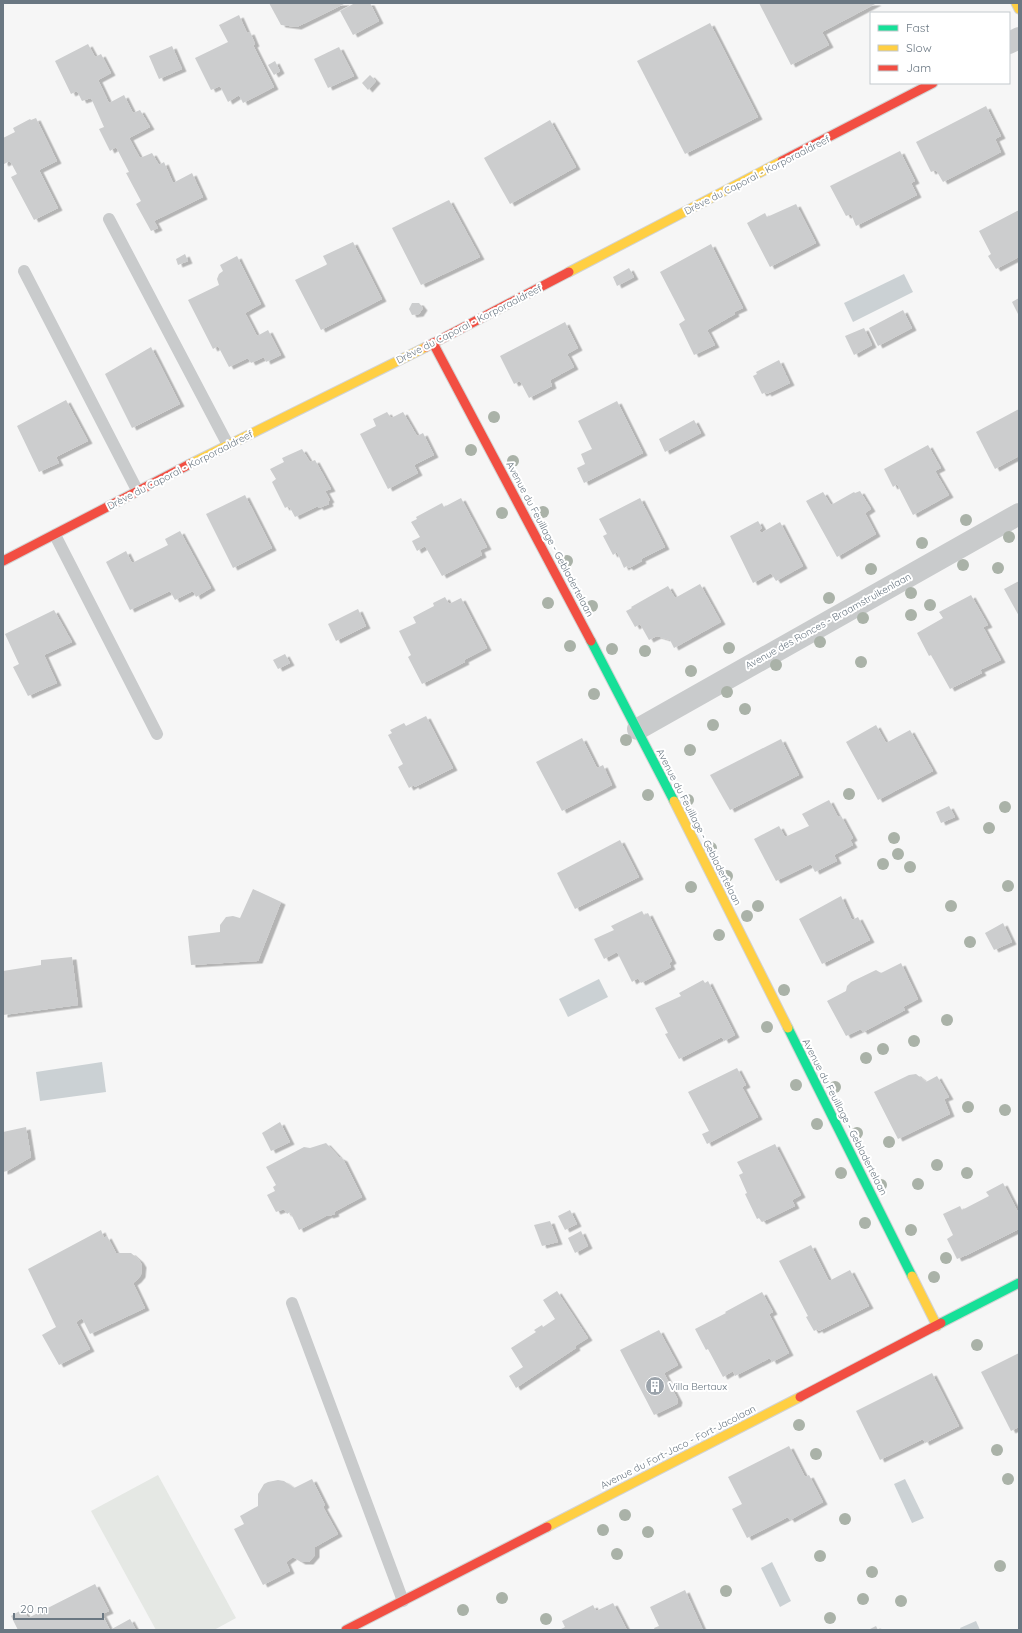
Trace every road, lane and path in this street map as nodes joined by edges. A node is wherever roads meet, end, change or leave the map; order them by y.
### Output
1 (1016, 3) edge
2 (1019, 9) edge
3 (1019, 38) edge
4 (1010, 42) edge
5 (931, 84) edge
6 (109, 219) dead end
7 (24, 271) dead end
8 (433, 343) junction
9 (228, 445) junction
10 (137, 490) junction
11 (1019, 514) edge
12 (55, 535) junction
13 (3, 561) edge
14 (638, 729) junction
15 (157, 734) dead end
16 (1019, 1283) edge
17 (292, 1303) dead end
18 (937, 1326) junction
19 (403, 1601) junction
20 (346, 1630) edge

1 - 2 street
3 - 4 street
5 - 8 street, Drève du Caporal - Korporaaldreef
6 - 9 lane
7 - 10 lane
8 - 9 street, Drève du Caporal - Korporaaldreef
8 - 14 street, Avenue du Feuillage - Gebladertelaan
9 - 10 street, Drève du Caporal - Korporaaldreef
10 - 12 street, Drève du Caporal - Korporaaldreef
11 - 14 street, Avenue des Ronces - Braamstruikenlaan
12 - 13 street, Drève du Caporal - Korporaaldreef
12 - 15 lane
14 - 18 street, Avenue du Feuillage - Gebladertelaan
16 - 18 street, Avenue du Fort-Jaco - Fort-Jacolaan
17 - 19 lane
18 - 19 street, Avenue du Fort-Jaco - Fort-Jacolaan
19 - 20 street, Avenue du Fort-Jaco - Fort-Jacolaan

